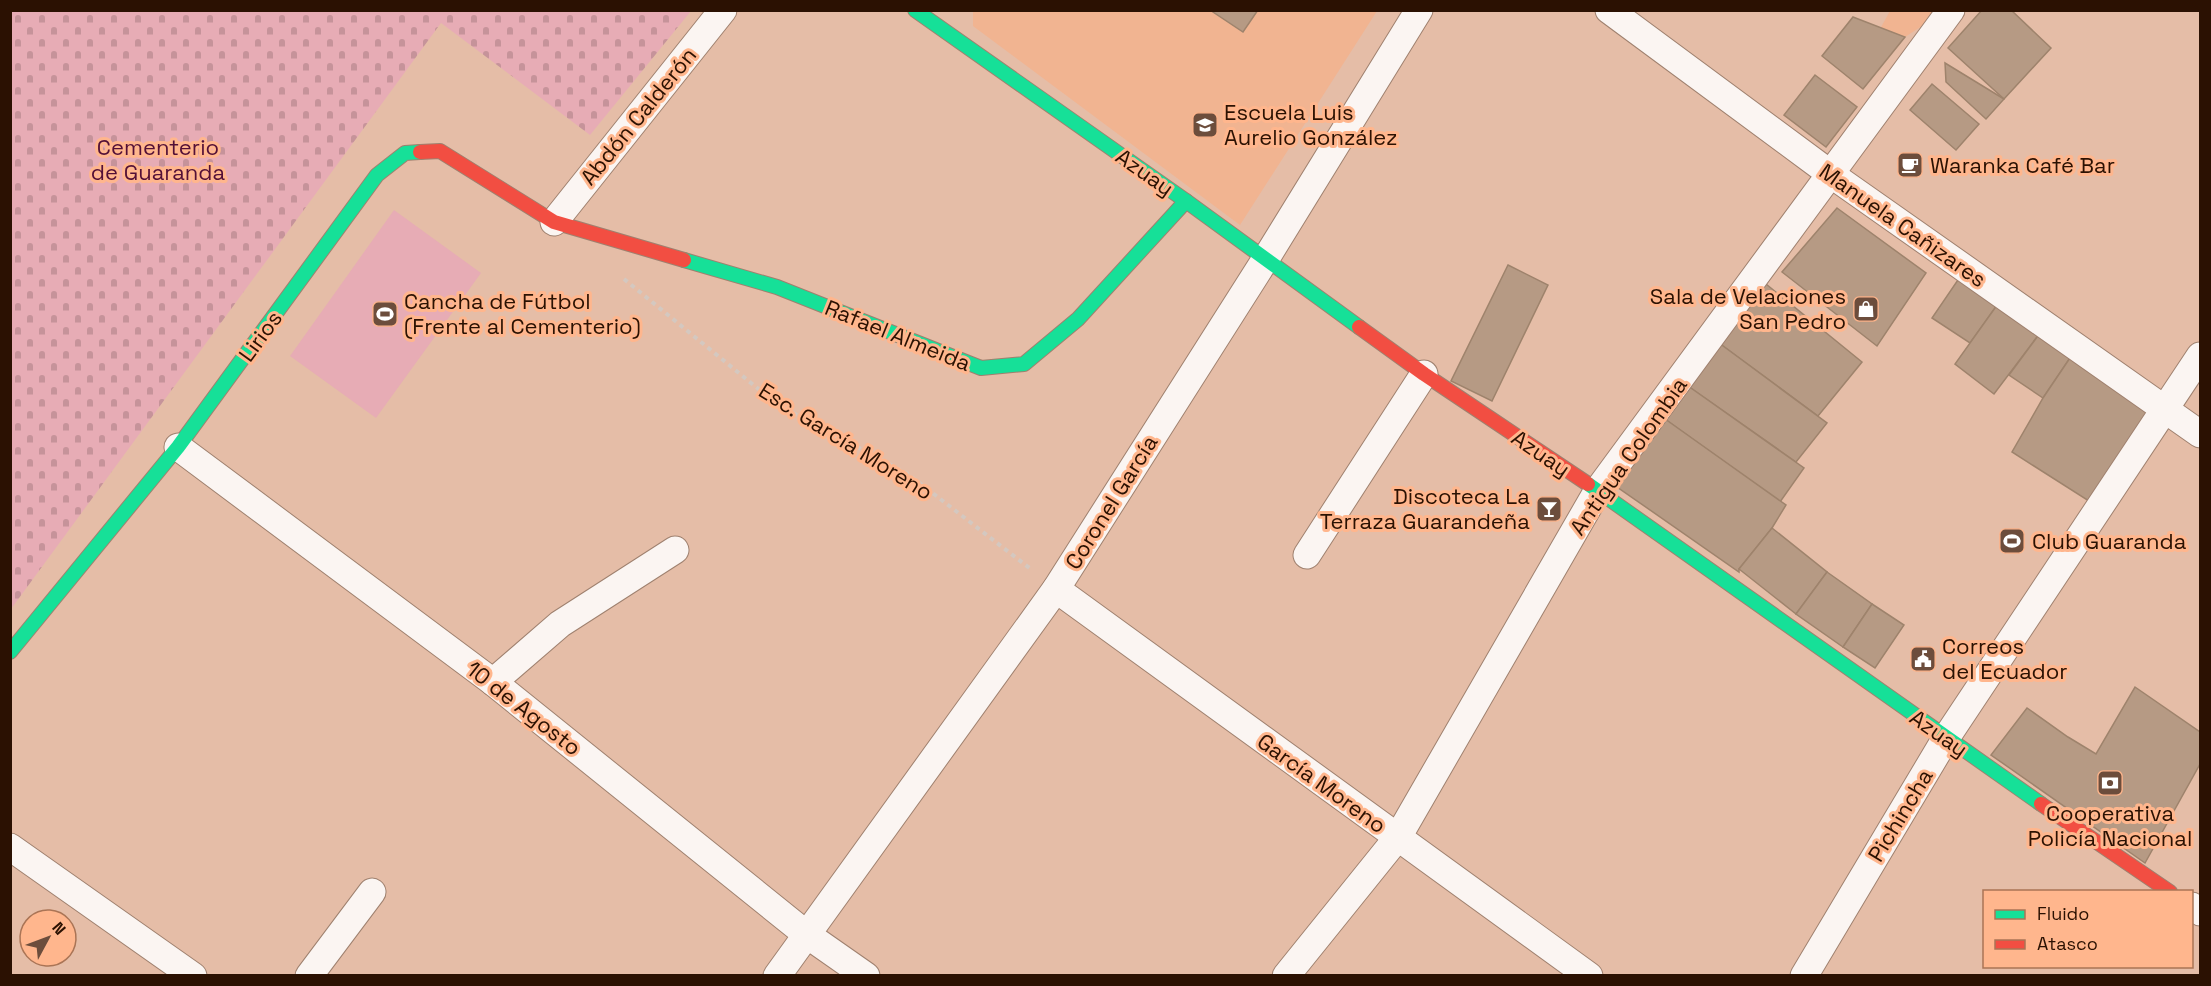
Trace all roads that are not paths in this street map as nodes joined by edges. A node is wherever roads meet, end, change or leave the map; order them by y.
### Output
1 (723, 10) edge
2 (1419, 10) edge
3 (1609, 10) edge
4 (1951, 10) edge
5 (919, 11) edge
6 (1832, 175) junction
7 (1186, 201) junction
8 (554, 222) junction
9 (1265, 260) junction
10 (2200, 356) edge
11 (1424, 374) junction
12 (2164, 409) junction
13 (2200, 434) edge
14 (178, 447) junction
15 (1598, 490) junction
16 (675, 550) dead end
17 (1307, 555) dead end
18 (1056, 590) junction
19 (10, 652) edge
20 (493, 682) junction
21 (1946, 738) junction
22 (1398, 837) junction
23 (10, 847) edge
24 (2169, 890) edge
25 (372, 892) dead end
26 (806, 934) junction
27 (193, 975) edge
28 (309, 975) edge
29 (777, 975) edge
30 (866, 975) edge
31 (1286, 975) edge
32 (1589, 975) edge
33 (1804, 975) edge

1 - 8 street, Abdón Calderón
2 - 9 street, Coronel García
3 - 6 street, Manuela Cañizares
4 - 6 street, Antigua Colombia
5 - 7 street, Azuay
6 - 12 street, Manuela Cañizares
6 - 15 street, Antigua Colombia
7 - 8 street, Rafael Almeida
7 - 9 street, Azuay
8 - 14 street, Lirios
9 - 11 street, Azuay
9 - 18 street, Coronel García
10 - 12 street, Pichincha
11 - 15 street, Azuay
11 - 17 street
12 - 13 street, Manuela Cañizares
12 - 21 street, Pichincha
14 - 19 street, Lirios
14 - 20 street, 10 de Agosto
15 - 21 street, Azuay
15 - 22 street, Antigua Colombia
16 - 20 street
18 - 22 street, García Moreno
18 - 26 street, Coronel García
20 - 26 street, 10 de Agosto
21 - 24 street, Azuay
21 - 33 street, Pichincha
22 - 31 street, Antigua Colombia
22 - 32 street, García Moreno
23 - 27 street
25 - 28 street
26 - 29 street, Coronel García
26 - 30 street, 10 de Agosto

